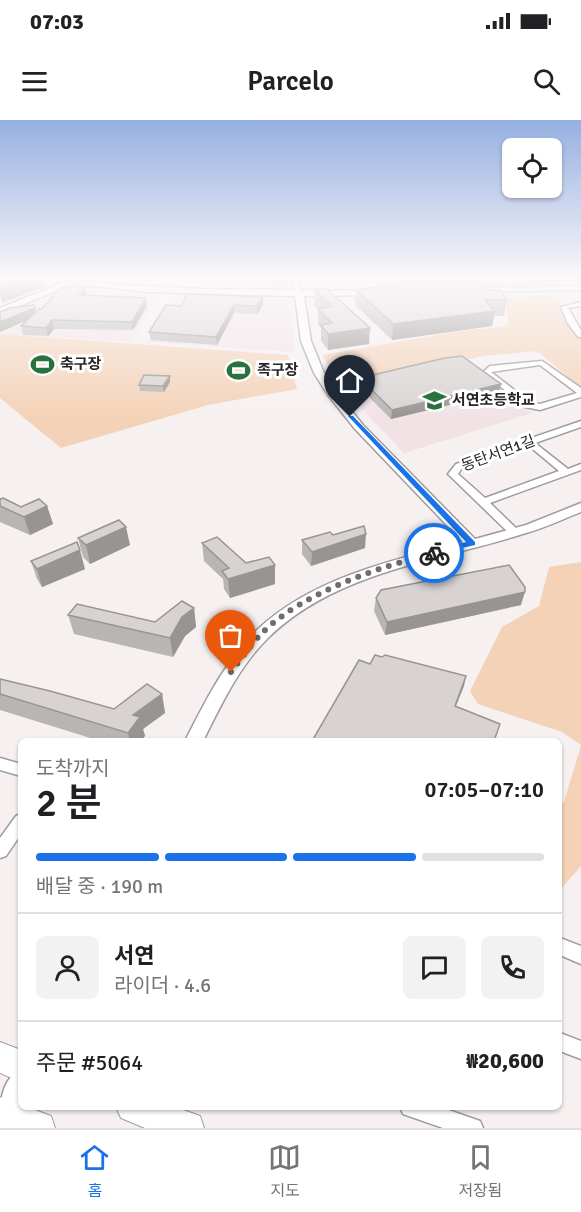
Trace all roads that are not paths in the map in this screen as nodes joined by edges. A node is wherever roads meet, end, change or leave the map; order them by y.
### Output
1 (304, 325) edge
2 (581, 393) edge
3 (581, 424) edge
4 (530, 442) junction
5 (581, 467) edge
6 (566, 472) junction
7 (483, 502) junction
8 (581, 507) edge
9 (515, 533) junction
10 (472, 543) junction
11 (196, 738) edge
12 (0, 764) edge
13 (18, 769) edge
14 (18, 825) edge
15 (0, 850) edge
16 (562, 948) edge
17 (581, 955) edge
18 (562, 1042) edge
19 (581, 1050) edge
20 (0, 1057) edge
21 (18, 1065) edge
22 (18, 1087) edge
23 (140, 1110) edge
24 (419, 1110) edge
25 (2, 1114) edge
26 (39, 1128) edge
27 (188, 1128) edge
28 (473, 1128) edge

1 - 10 street
2 - 2 street
3 - 4 street, 동탄서연1길
4 - 6 street
4 - 7 street, 동탄서연1길
5 - 6 street
6 - 7 street
7 - 9 street
8 - 9 street
9 - 10 street
10 - 11 street
12 - 13 street
14 - 15 street
16 - 17 street
18 - 19 street
20 - 21 main road
22 - 25 street
23 - 27 main road
24 - 28 street
25 - 26 main road

